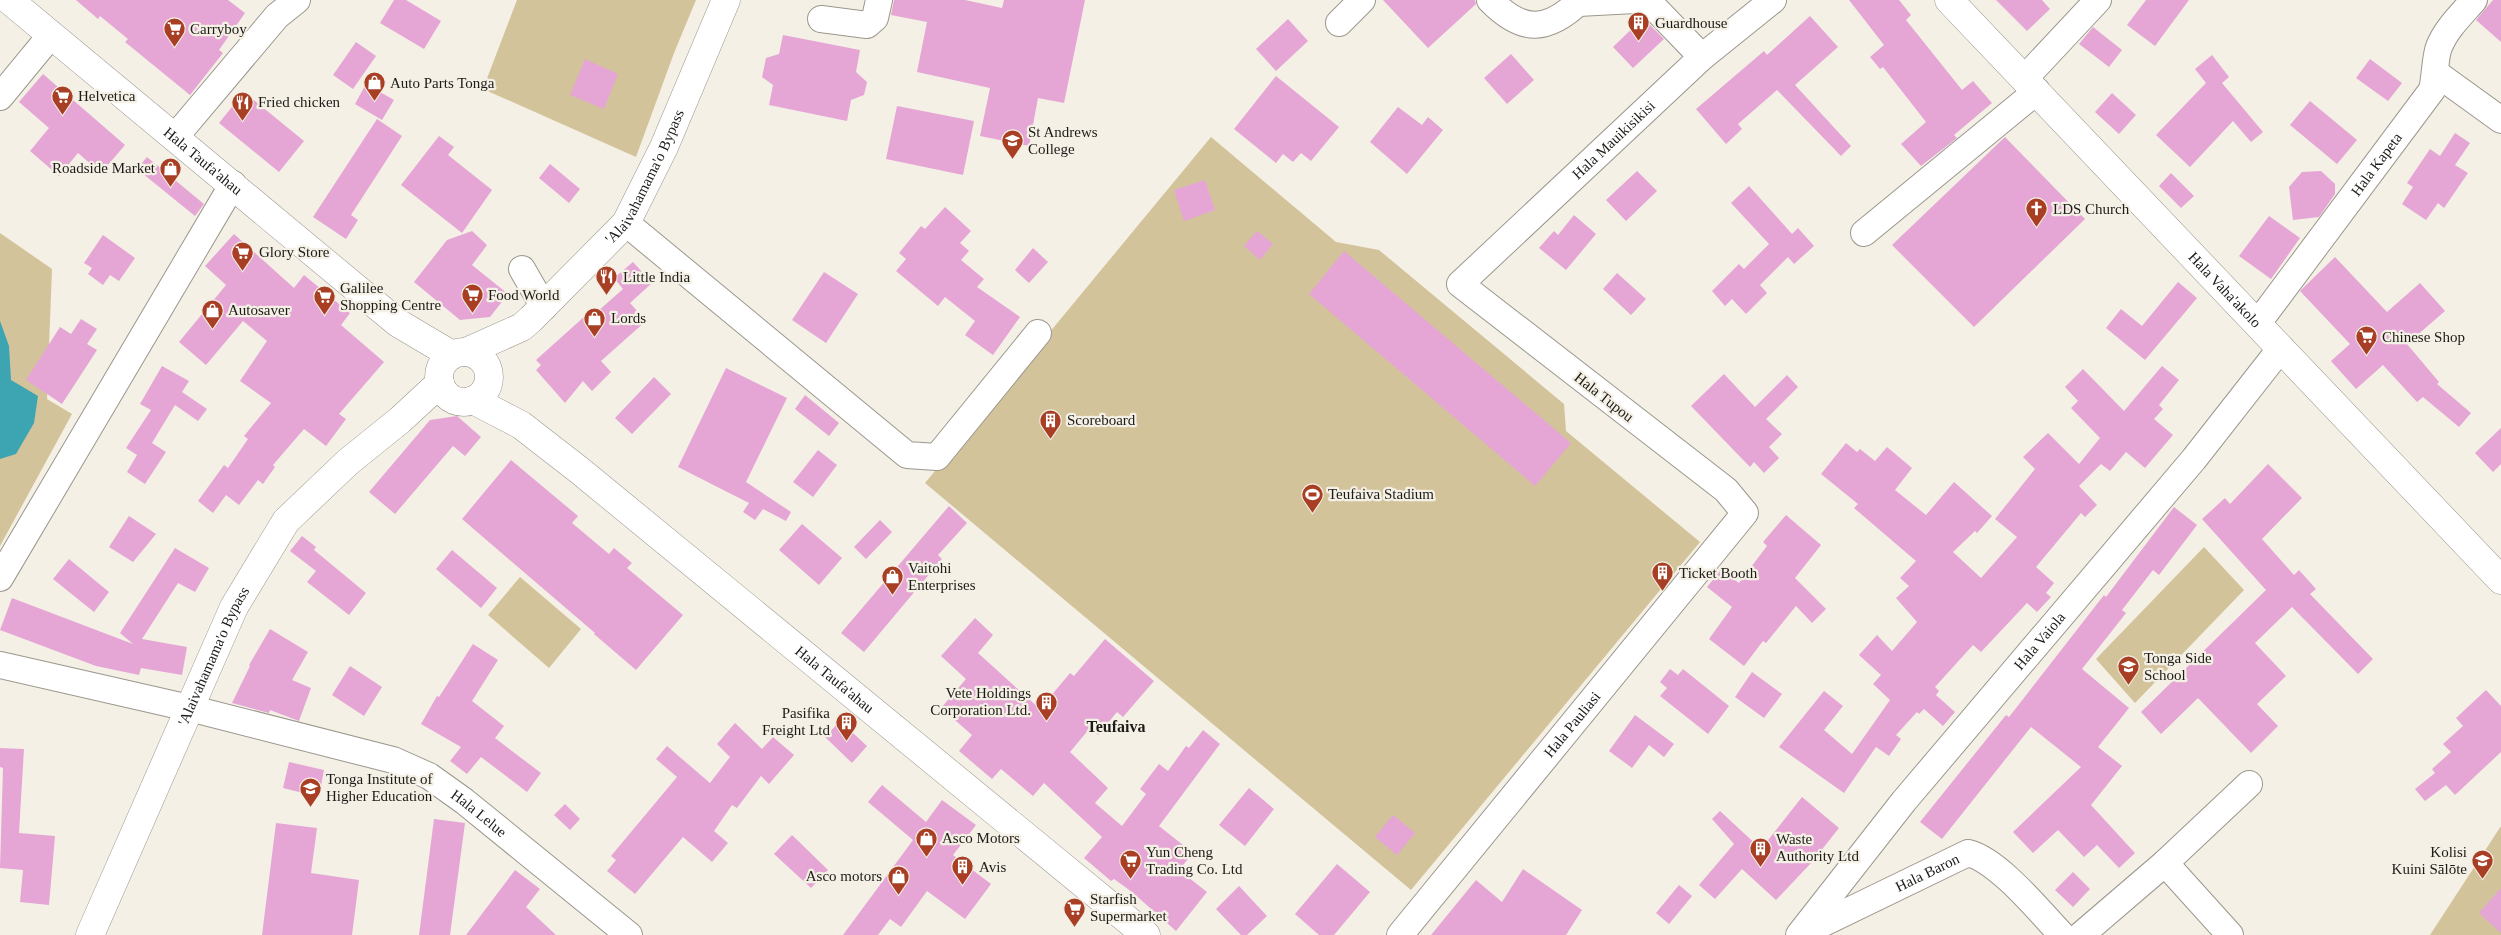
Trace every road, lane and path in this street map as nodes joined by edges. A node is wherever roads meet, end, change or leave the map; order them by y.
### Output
1 (9, 0) edge
2 (298, 0) edge
3 (726, 0) edge
4 (879, 0) edge
5 (1362, 0) edge
6 (1490, 0) edge
7 (1636, 0) edge
8 (1647, 0) edge
9 (1773, 0) edge
10 (1949, 0) edge
11 (2098, 0) edge
12 (2474, 0) edge
13 (1580, 2) edge
14 (821, 19) dead end
15 (1339, 23) dead end
16 (51, 35) junction
17 (1702, 57) junction
18 (2436, 73) junction
19 (2031, 84) junction
20 (0, 97) edge
21 (2501, 120) edge
22 (175, 137) junction
23 (232, 184) junction
24 (626, 223) junction
25 (1864, 233) dead end
26 (522, 269) dead end
27 (1460, 284) joint
28 (544, 307) junction
29 (2258, 323) junction
30 (1038, 332) dead end
31 (2282, 348) junction
32 (463, 377) junction
33 (1745, 513) joint
34 (0, 578) edge
35 (2501, 580) edge
36 (0, 665) edge
37 (189, 708) junction
38 (2249, 784) dead end
39 (2165, 863) junction
40 (90, 935) edge
41 (629, 935) edge
42 (1146, 935) edge
43 (1400, 935) edge
44 (1800, 935) edge
45 (2062, 935) edge
46 (2081, 935) edge
47 (2230, 935) edge

1 - 16 main road, Hala Taufa'ahau
2 - 22 street
3 - 24 main road, 'Alaivahamama'o Bypass
4 - 14 street
5 - 15 street
6 - 13 street
7 - 13 street
8 - 17 street
9 - 17 street, Hala Mauikisikisi
10 - 19 main road, Hala Vaha'akolo
11 - 19 street
12 - 18 street, Hala Kapeta
16 - 20 street
16 - 22 main road, Hala Taufa'ahau
17 - 27 street, Hala Mauikisikisi
18 - 21 street
18 - 29 street, Hala Kapeta
19 - 25 street
19 - 29 main road, Hala Vaha'akolo
22 - 23 main road, Hala Taufa'ahau
23 - 32 main road, Hala Taufa'ahau
23 - 34 street
24 - 28 main road, 'Alaivahamama'o Bypass
24 - 30 street
26 - 28 street
27 - 33 street, Hala Tupou
28 - 32 main road, 'Alaivahamama'o Bypass
29 - 31 main road, Hala Vaha'akolo
31 - 35 main road, Hala Vaha'akolo
31 - 44 street, Hala Vaiola
32 - 37 main road, 'Alaivahamama'o Bypass
32 - 42 main road, Hala Taufa'ahau
33 - 43 street, Hala Pauliasi
36 - 37 street, Hala Lelue
37 - 40 main road, 'Alaivahamama'o Bypass
37 - 41 street, Hala Lelue
38 - 39 street
39 - 46 street
39 - 47 street
44 - 45 street, Hala Baron

